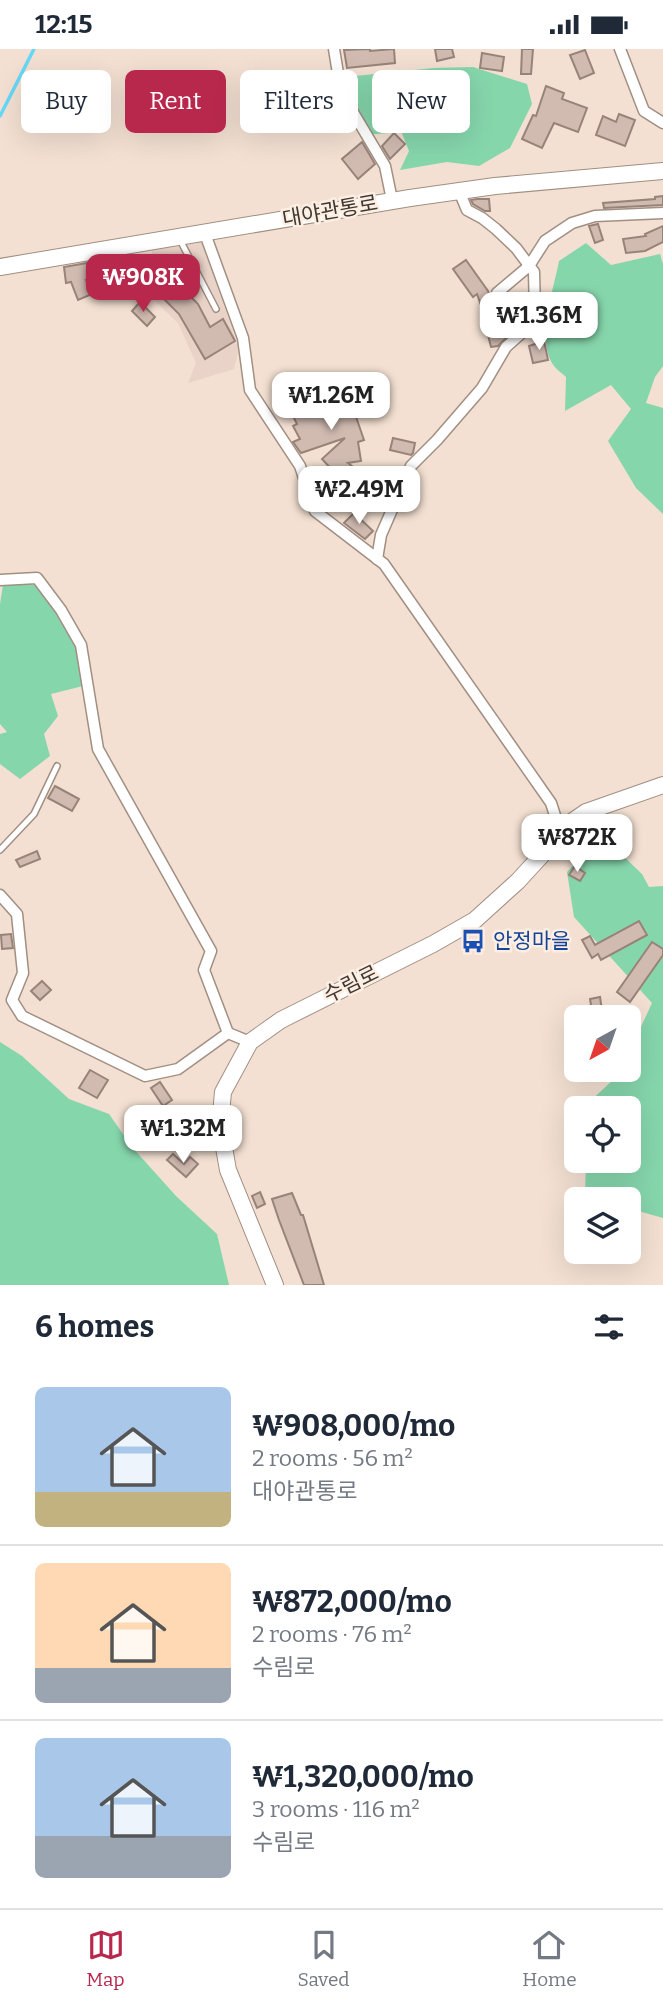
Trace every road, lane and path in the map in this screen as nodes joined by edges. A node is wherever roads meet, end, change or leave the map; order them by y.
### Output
1 (334, 49) edge
2 (620, 49) edge
3 (663, 123) edge
4 (663, 171) edge
5 (459, 191) junction
6 (391, 200) junction
7 (663, 213) edge
8 (204, 231) junction
9 (178, 235) junction
10 (529, 266) junction
11 (0, 267) edge
12 (497, 293) dead end
13 (216, 309) dead end
14 (377, 559) junction
15 (0, 580) edge
16 (57, 766) dead end
17 (663, 785) edge
18 (561, 834) junction
19 (0, 850) edge
20 (0, 895) edge
21 (228, 1033) junction
22 (250, 1042) junction
23 (275, 1285) edge

1 - 6 street
2 - 3 street
4 - 5 main road, 대야관통로
5 - 6 main road, 대야관통로
5 - 10 street
6 - 8 main road, 대야관통로
7 - 10 street
8 - 9 main road, 대야관통로
8 - 14 street
9 - 11 main road, 대야관통로
9 - 13 lane
10 - 12 street
10 - 14 street
14 - 18 street
15 - 21 street
16 - 19 lane
17 - 18 main road, 수림로
18 - 22 main road, 수림로
20 - 21 street
21 - 22 street
22 - 23 main road, 수림로

